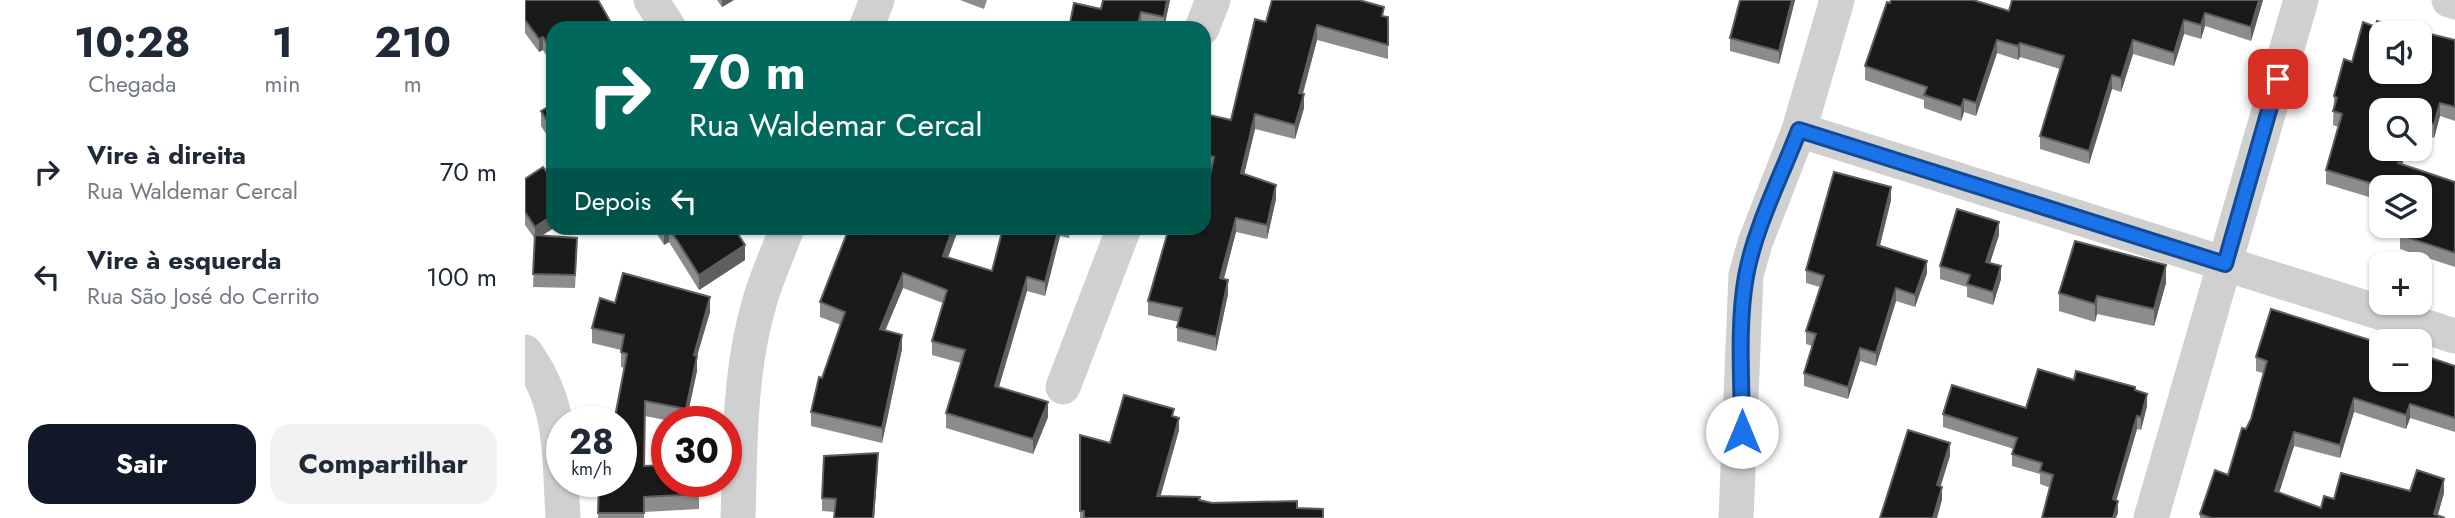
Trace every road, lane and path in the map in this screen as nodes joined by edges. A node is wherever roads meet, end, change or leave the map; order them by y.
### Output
1 (651, 0) edge
2 (877, 0) edge
3 (1213, 0) edge
4 (1837, 0) edge
5 (2301, 0) edge
6 (2449, 0) edge
7 (2455, 2) edge
8 (664, 21) edge
9 (869, 21) edge
10 (1205, 21) edge
11 (1799, 130) junction
12 (784, 235) edge
13 (1121, 235) edge
14 (2225, 264) junction
15 (2455, 336) edge
16 (525, 352) edge
17 (1063, 387) dead end
18 (562, 518) edge
19 (738, 518) edge
20 (1736, 518) edge
21 (2151, 518) edge

1 - 8 street
2 - 9 street
3 - 10 street
4 - 11 street
5 - 14 street
6 - 7 street
11 - 14 street
11 - 20 street
12 - 19 street
13 - 17 street
14 - 15 street
14 - 21 street
16 - 18 street

